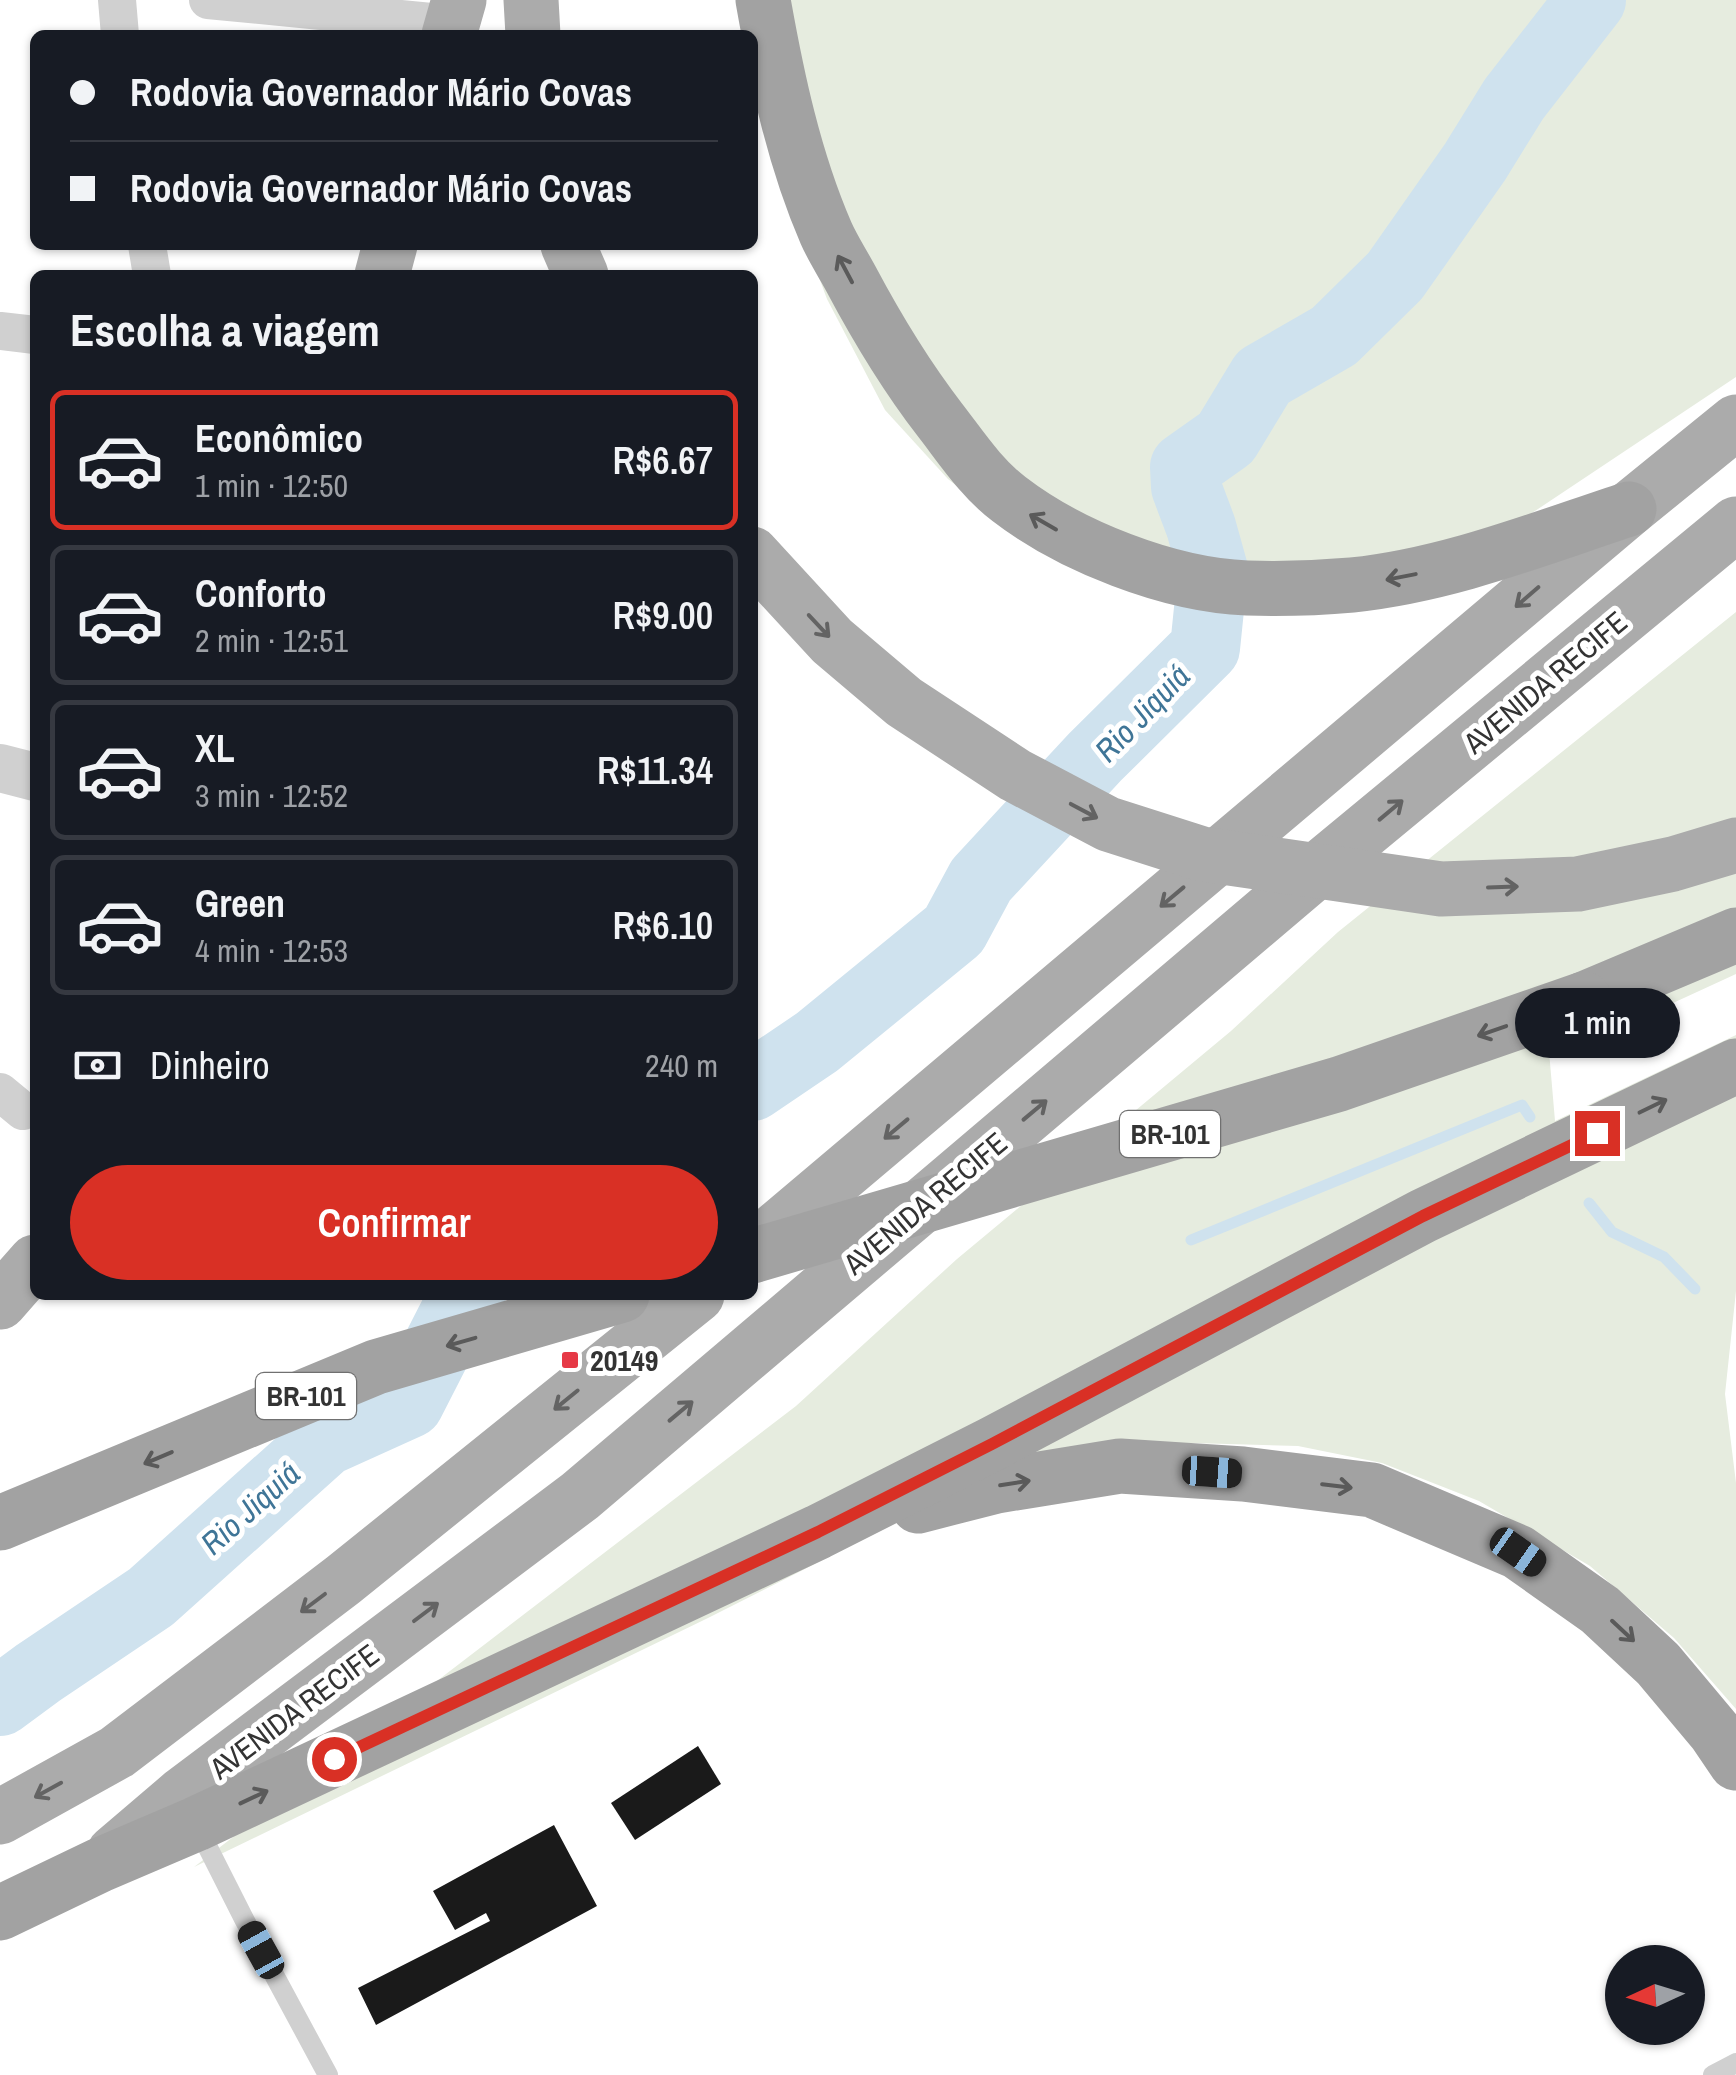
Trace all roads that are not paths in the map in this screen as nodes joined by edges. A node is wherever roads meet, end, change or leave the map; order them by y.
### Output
1 (118, 0) edge
2 (208, 0) edge
3 (531, 0) edge
4 (762, 0) edge
5 (453, 20) edge
6 (120, 30) edge
7 (532, 30) edge
8 (0, 331) edge
9 (30, 335) edge
10 (1736, 422) edge
11 (1629, 509) junction
12 (1736, 524) edge
13 (758, 561) edge
14 (1736, 845) edge
15 (1736, 935) edge
16 (1736, 1066) edge
17 (758, 1248) edge
18 (758, 1251) edge
19 (30, 1268) edge
20 (605, 1300) edge
21 (691, 1300) edge
22 (0, 1302) edge
23 (0, 1523) edge
24 (818, 1532) junction
25 (1736, 1763) edge
26 (0, 1817) edge
27 (196, 1824) junction
28 (100, 1865) junction
29 (0, 1914) edge
30 (1736, 2064) edge
31 (328, 2075) edge
32 (1714, 2075) edge

1 - 6 street
2 - 5 street
3 - 7 main road
11 -> 4 highway
8 - 9 street
10 - 11 main road
11 -> 17 main road
28 -> 12 main road, AVENIDA RECIFE
13 -> 14 main road, bridge
15 -> 18 highway, BR-101, bridge
24 -> 16 highway
19 - 22 main road
20 -> 23 highway, BR-101
21 -> 26 main road
24 -> 25 highway
27 -> 24 highway
27 - 28 highway
27 - 31 lane
28 - 29 highway
30 - 32 lane

